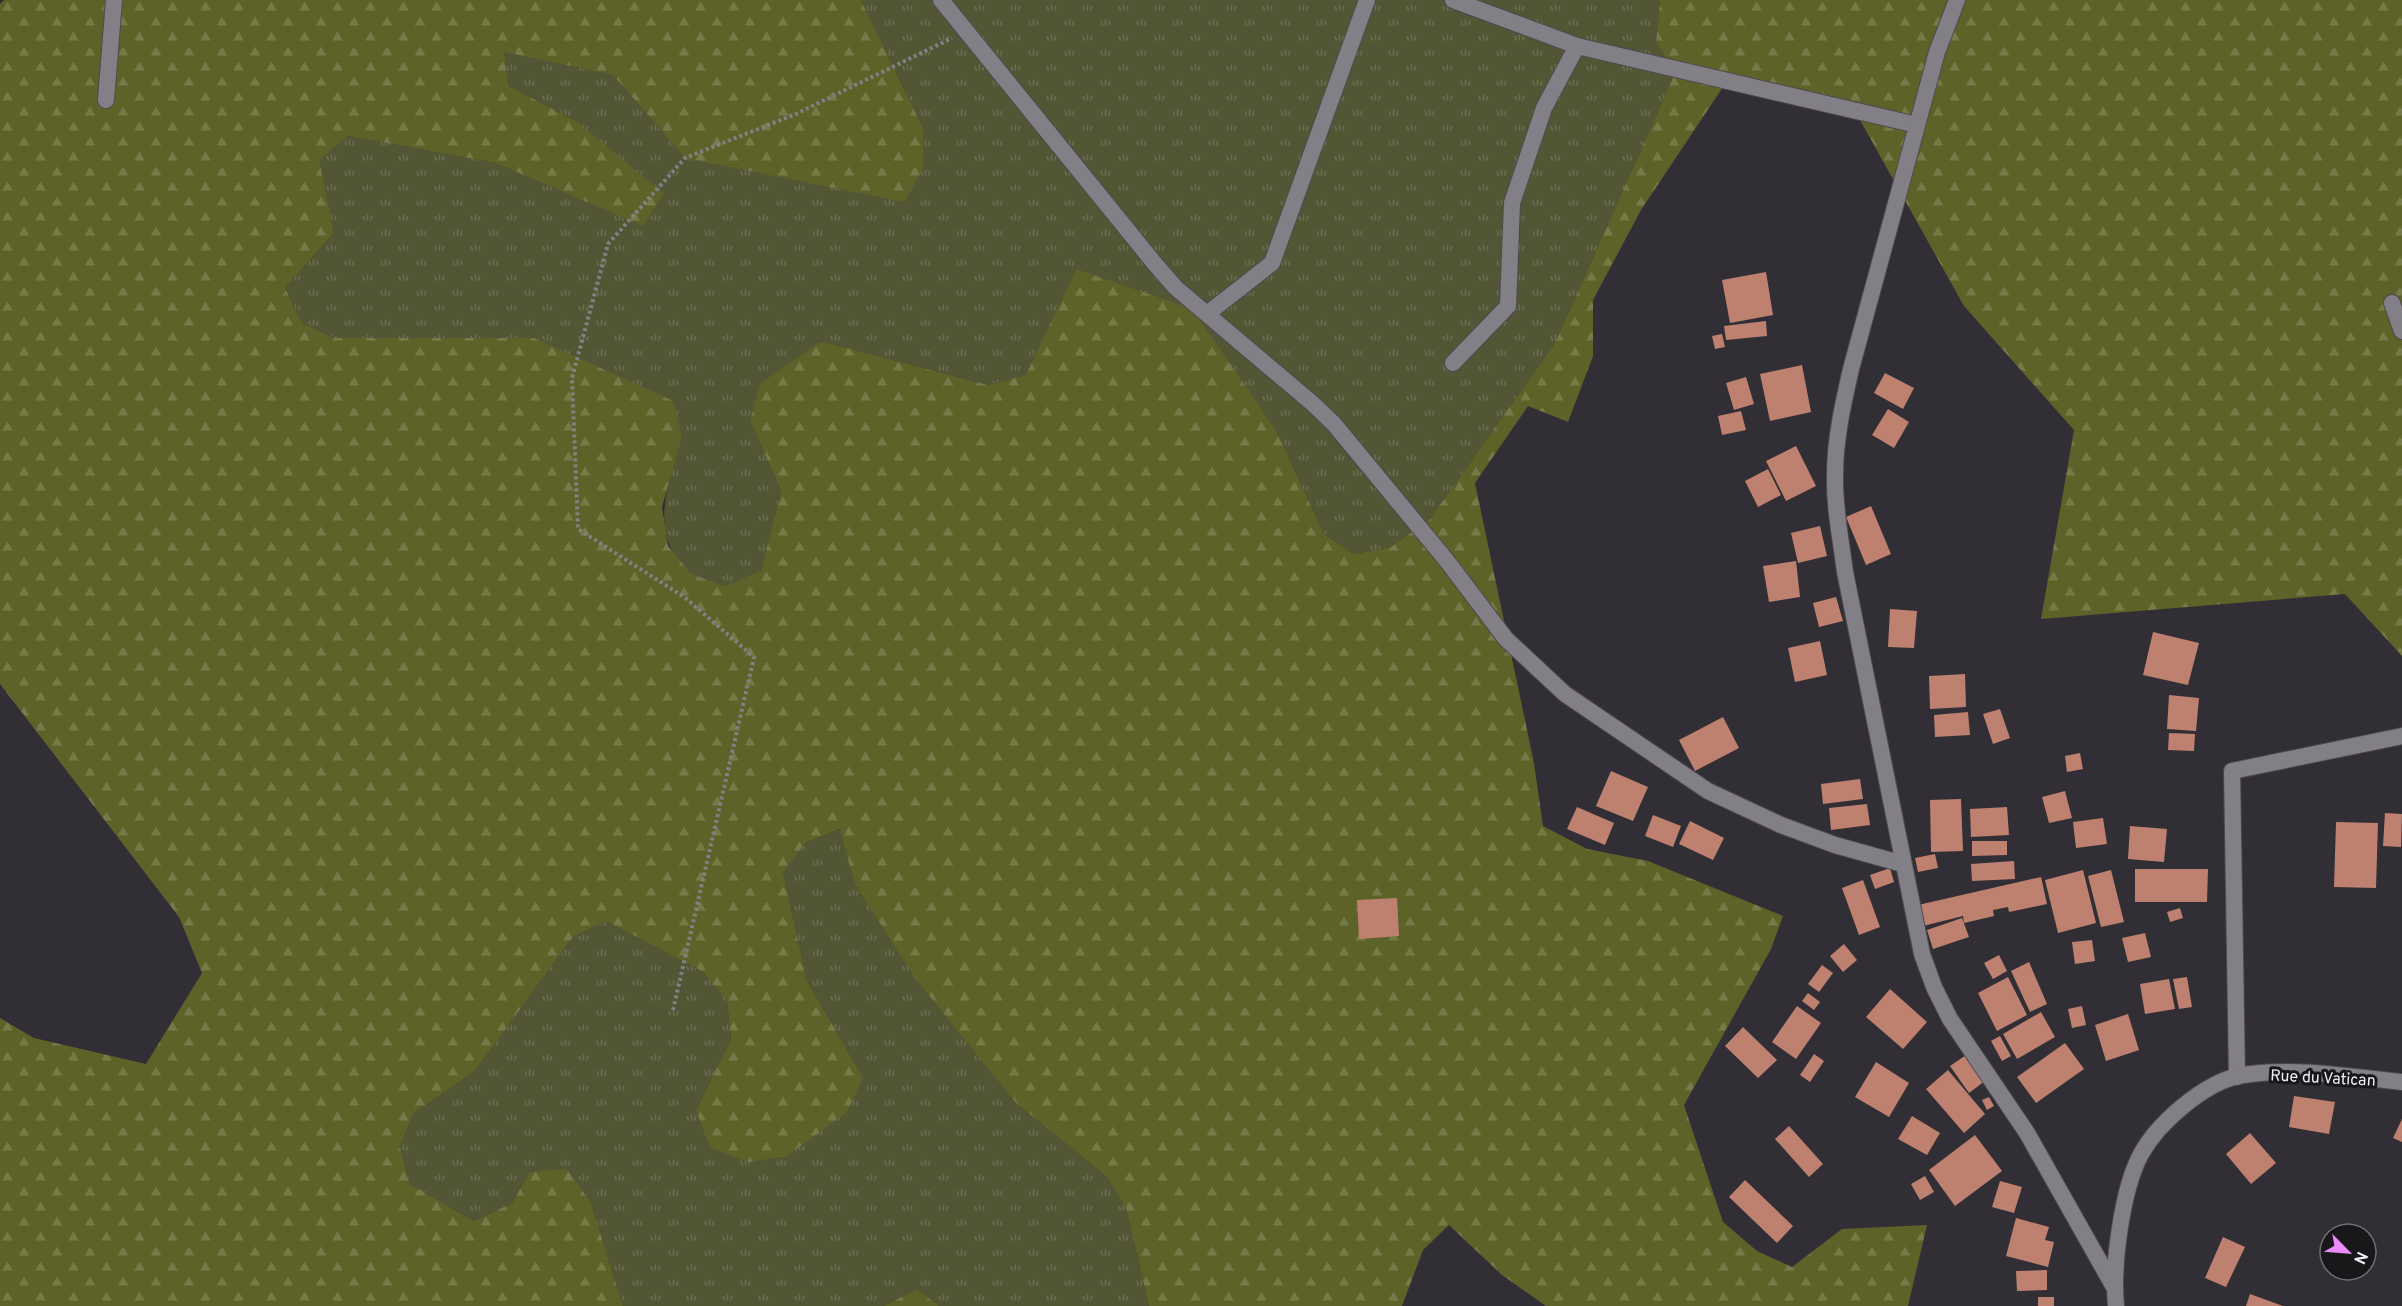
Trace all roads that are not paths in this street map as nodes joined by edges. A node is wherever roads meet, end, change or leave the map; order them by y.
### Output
1 (114, 0) edge
2 (942, 0) edge
3 (1367, 0) edge
4 (1453, 0) edge
5 (1957, 0) edge
6 (1577, 46) junction
7 (106, 100) dead end
8 (1917, 125) junction
9 (2392, 303) dead end
10 (1207, 314) junction
11 (2402, 331) edge
12 (1453, 363) dead end
13 (2402, 736) edge
14 (1903, 864) junction
15 (2237, 1077) junction
16 (2402, 1082) edge
17 (2114, 1287) junction
18 (2116, 1306) edge

1 - 7 street
2 - 10 street
3 - 10 street
4 - 6 street
5 - 8 street
6 - 8 street
6 - 12 street
8 - 14 street
9 - 11 street
10 - 14 street
13 - 15 street
14 - 17 street
15 - 16 street, Rue du Vatican
15 - 17 street, Rue du Vatican
17 - 18 street, Rue du Vatican

